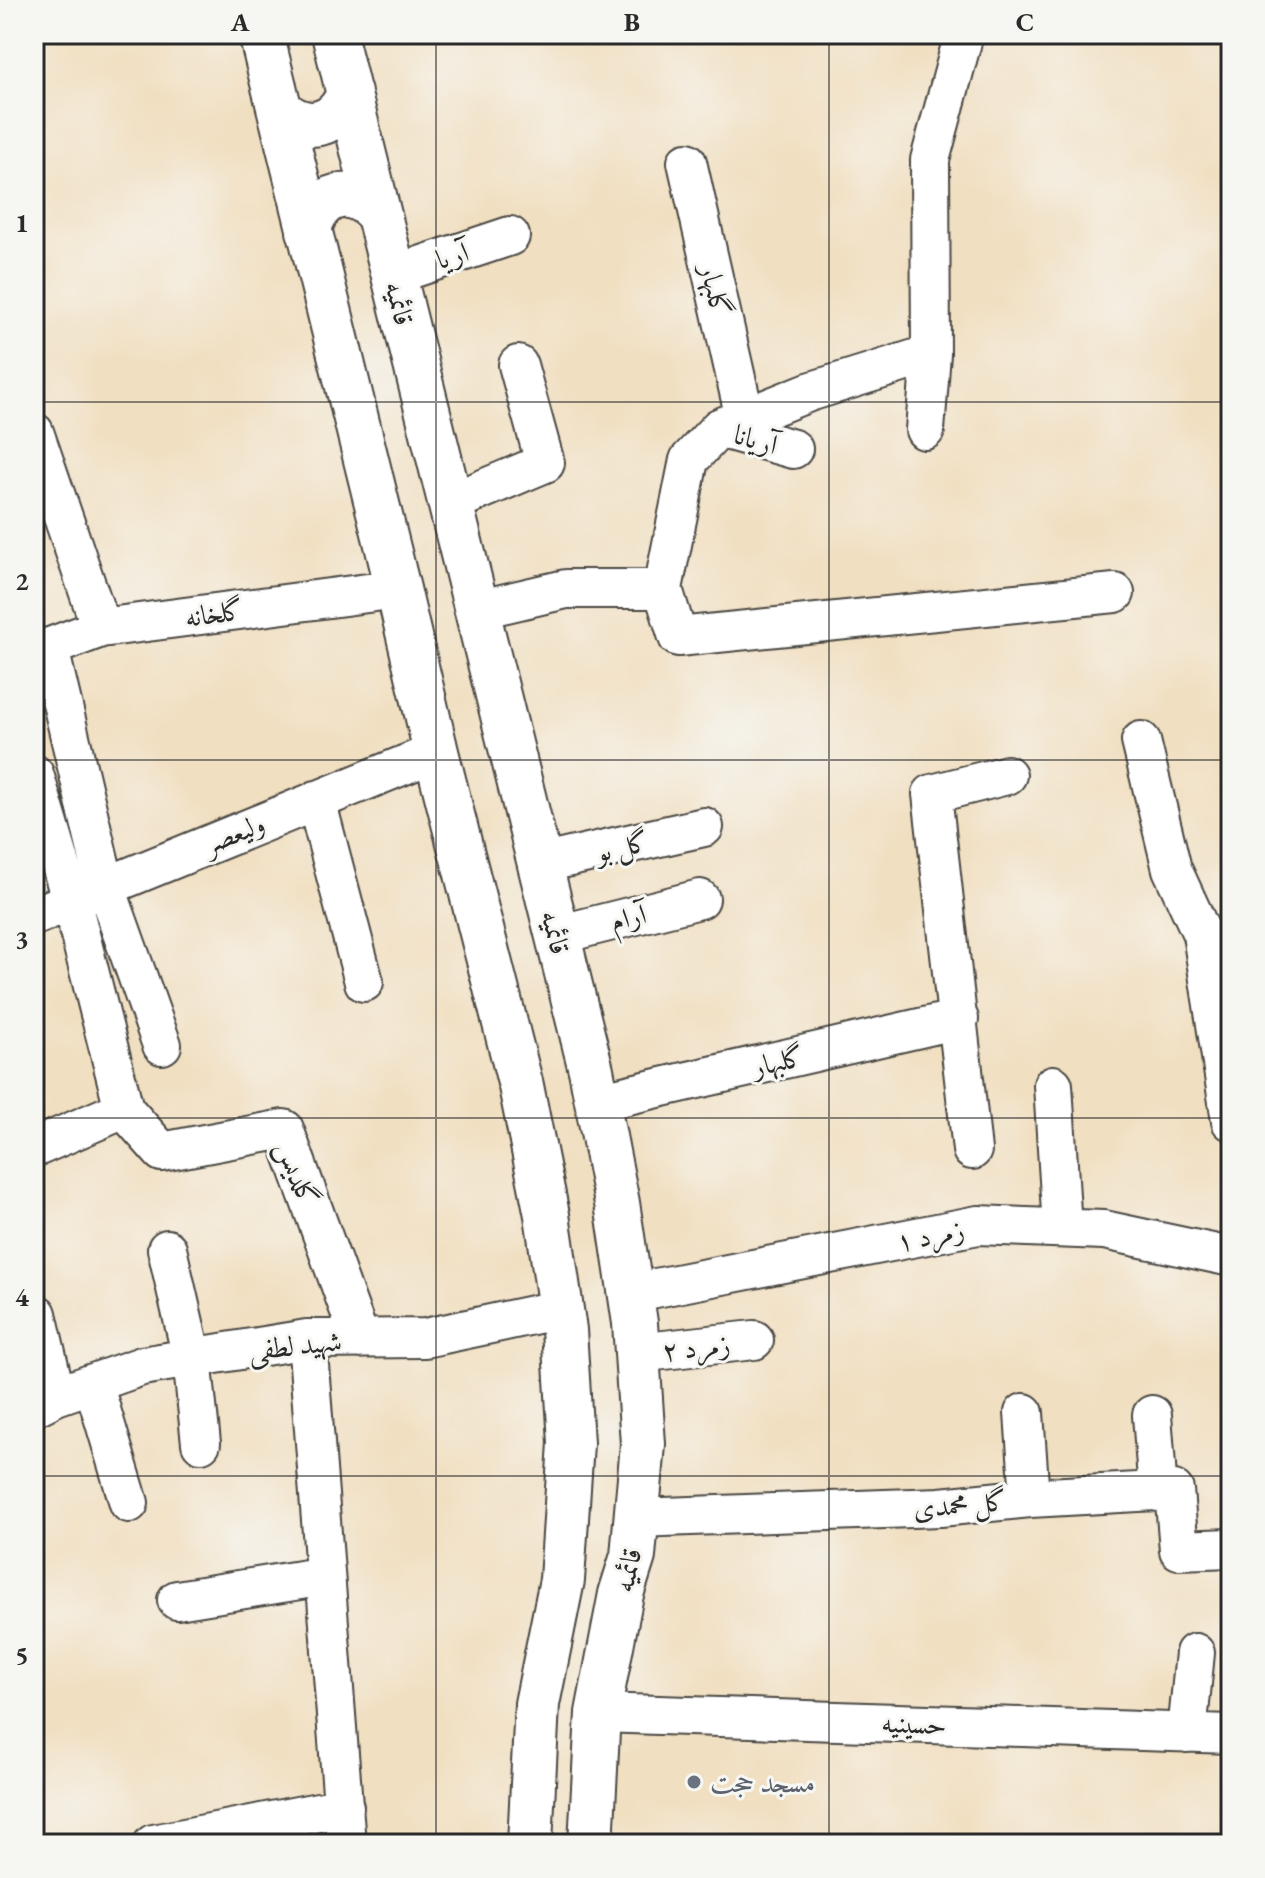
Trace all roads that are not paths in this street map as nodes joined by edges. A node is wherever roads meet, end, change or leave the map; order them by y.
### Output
1 (261, 34) edge
2 (334, 34) edge
3 (964, 34) edge
4 (349, 93) junction
5 (280, 110) junction
6 (687, 162) dead end
7 (378, 214) junction
8 (309, 231) junction
9 (510, 236) dead end
10 (393, 275) junction
11 (931, 354) junction
12 (518, 365) dead end
13 (732, 423) junction
14 (925, 430) dead end
15 (34, 432) edge
16 (793, 449) dead end
17 (450, 503) junction
18 (398, 589) junction
19 (663, 589) junction
20 (1115, 593) dead end
21 (476, 610) junction
22 (101, 628) junction
23 (42, 651) edge
24 (1141, 741) dead end
25 (436, 752) junction
26 (34, 774) edge
27 (1007, 775) dead end
28 (316, 800) junction
29 (704, 827) dead end
30 (539, 864) junction
31 (88, 892) junction
32 (700, 899) dead end
33 (34, 916) edge
34 (557, 935) junction
35 (364, 982) dead end
36 (959, 1019) junction
37 (162, 1045) dead end
38 (1053, 1085) dead end
39 (597, 1102) junction
40 (124, 1109) junction
41 (1231, 1121) edge
42 (34, 1148) edge
43 (972, 1150) dead end
44 (1062, 1228) junction
45 (167, 1249) dead end
46 (1231, 1257) edge
47 (630, 1293) junction
48 (561, 1309) junction
49 (37, 1314) dead end
50 (307, 1339) junction
51 (360, 1339) junction
52 (754, 1340) dead end
53 (637, 1353) junction
54 (192, 1358) junction
55 (93, 1383) junction
56 (45, 1402) edge
57 (1024, 1413) dead end
58 (1152, 1415) dead end
59 (201, 1443) dead end
60 (1158, 1492) junction
61 (1030, 1498) junction
62 (129, 1503) dead end
63 (636, 1518) junction
64 (1231, 1548) edge
65 (325, 1576) junction
66 (177, 1600) dead end
67 (1195, 1653) dead end
68 (598, 1713) junction
69 (1187, 1733) junction
70 (1231, 1734) edge
71 (345, 1826) edge
72 (153, 1844) edge
73 (530, 1844) edge
74 (591, 1844) edge

1 - 5 main road
2 - 4 main road, قائمیه
3 - 11 street
4 - 5 main road
4 - 7 main road, قائمیه
5 - 8 main road
6 - 13 street, گلبهار
7 - 8 main road
7 - 10 main road, قائمیه
8 - 18 main road
9 - 10 street, آریا
10 - 17 main road, قائمیه
11 - 13 street
11 - 14 street
12 - 17 street
13 - 16 street, آریانا
13 - 19 street
15 - 22 street
17 - 21 main road, قائمیه
18 - 22 street, گلخانه
18 - 25 main road
19 - 20 street
19 - 21 street
21 - 30 main road, قائمیه
22 - 23 street, گلخانه
23 - 31 street
24 - 41 street
25 - 28 street, ولیعصر
25 - 48 main road
26 - 31 street
27 - 36 street
28 - 31 street, ولیعصر
28 - 35 street
29 - 30 street, گل بو
30 - 34 main road, قائمیه
31 - 33 street, ولیعصر
31 - 37 street
31 - 40 street
32 - 34 street, آرام
34 - 39 main road, قائمیه
36 - 39 street, گلبهار
36 - 43 street
38 - 44 street
39 - 47 main road, قائمیه
40 - 42 street
40 - 51 street, گلدیس
44 - 46 street, زمرد ۱
44 - 47 street, زمرد ۱
45 - 54 street
47 - 53 main road, قائمیه
48 - 51 street, شهید لطفی
48 - 73 main road
49 - 56 street
50 - 51 street, شهید لطفی
50 - 54 street, شهید لطفی
50 - 65 street
52 - 53 street, زمرد ۲
53 - 63 main road, قائمیه
54 - 55 street, شهید لطفی
54 - 59 street
55 - 56 street, شهید لطفی
55 - 62 street
57 - 61 street
58 - 60 street
60 - 61 street, گل محمدی
60 - 64 street
61 - 63 street, گل محمدی
63 - 68 main road, قائمیه
65 - 66 street
65 - 71 street
67 - 69 street
68 - 69 street, حسینیه
68 - 74 main road, قائمیه
69 - 70 street, حسینیه
71 - 72 street

